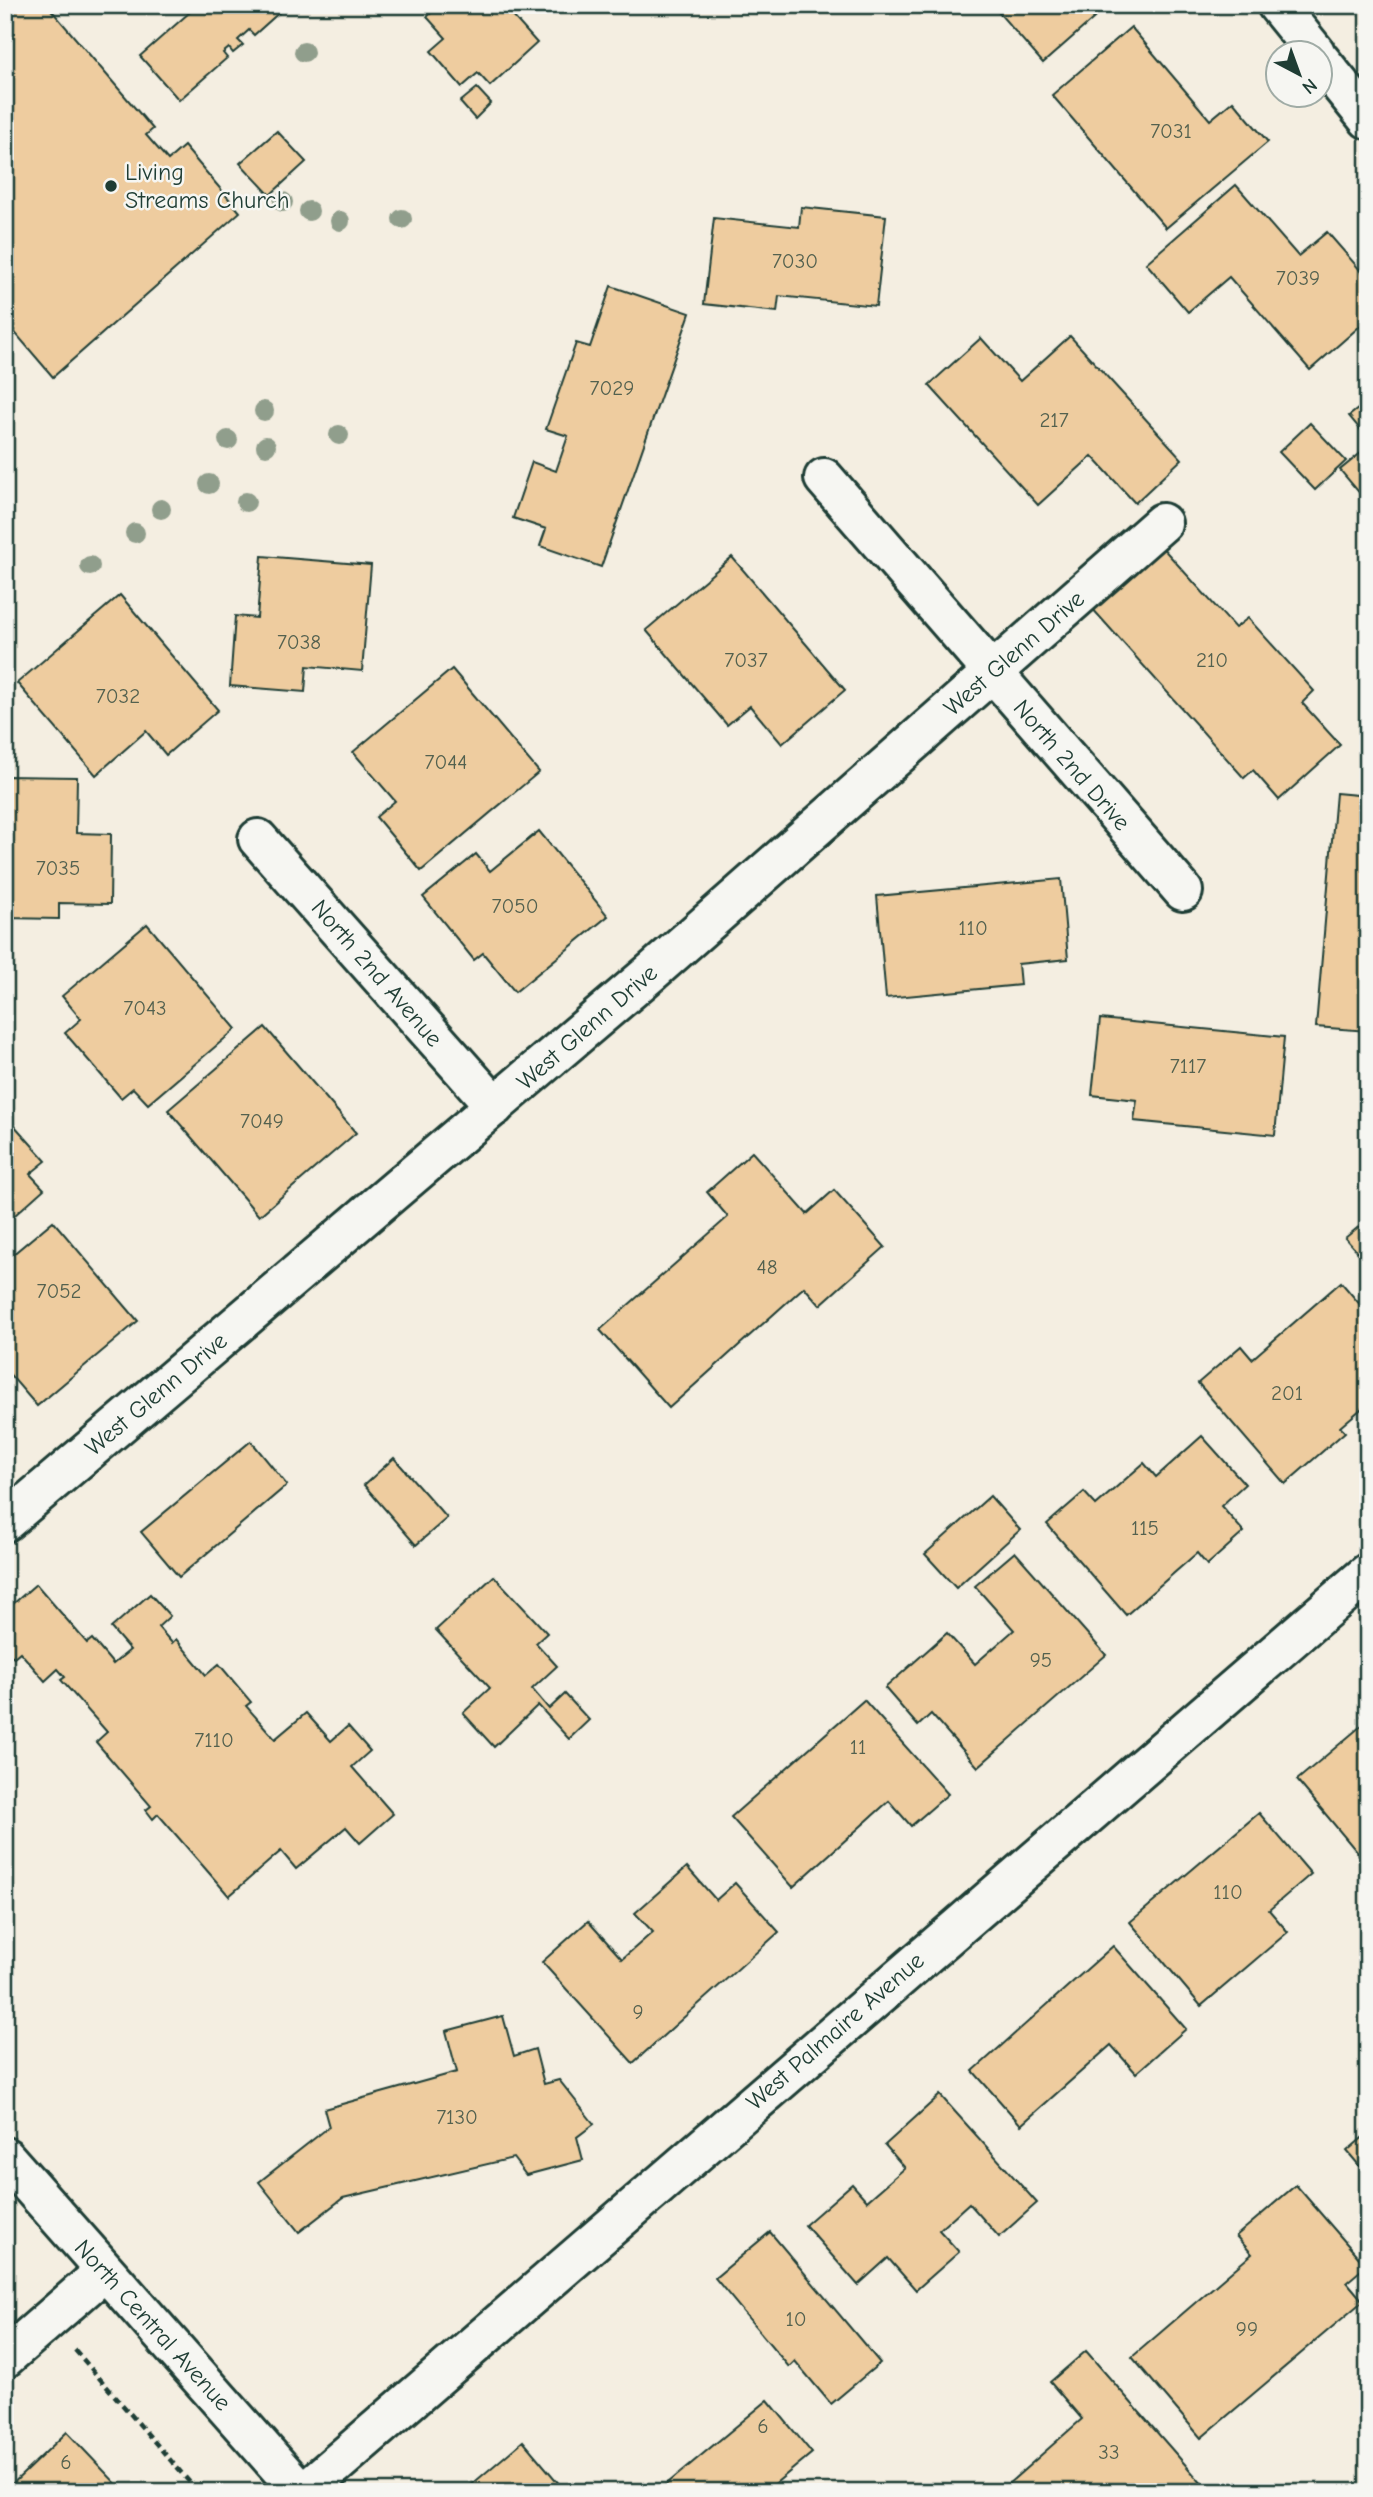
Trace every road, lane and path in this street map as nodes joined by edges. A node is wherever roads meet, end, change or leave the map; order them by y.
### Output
1 (1277, 5) edge
2 (1304, 38) edge
3 (1334, 76) edge
4 (1368, 119) edge
5 (824, 478) dead end
6 (1162, 523) dead end
7 (990, 673) junction
8 (258, 839) dead end
9 (1183, 891) dead end
10 (495, 1106) junction
11 (5, 1522) edge
12 (1368, 1573) edge
13 (5, 2157) edge
14 (105, 2272) junction
15 (65, 2354) dead end
16 (5, 2358) edge
17 (198, 2492) edge
18 (303, 2492) edge

1 - 2 street
3 - 4 street
5 - 7 street, North 2nd Drive
6 - 7 street, West Glenn Drive
7 - 9 street, North 2nd Drive
7 - 10 street, West Glenn Drive
8 - 10 street, North 2nd Avenue
10 - 11 street, West Glenn Drive
12 - 18 street, West Palmaire Avenue
13 - 14 street, North Central Avenue
14 - 16 street
14 - 18 street, North Central Avenue
15 - 17 path

